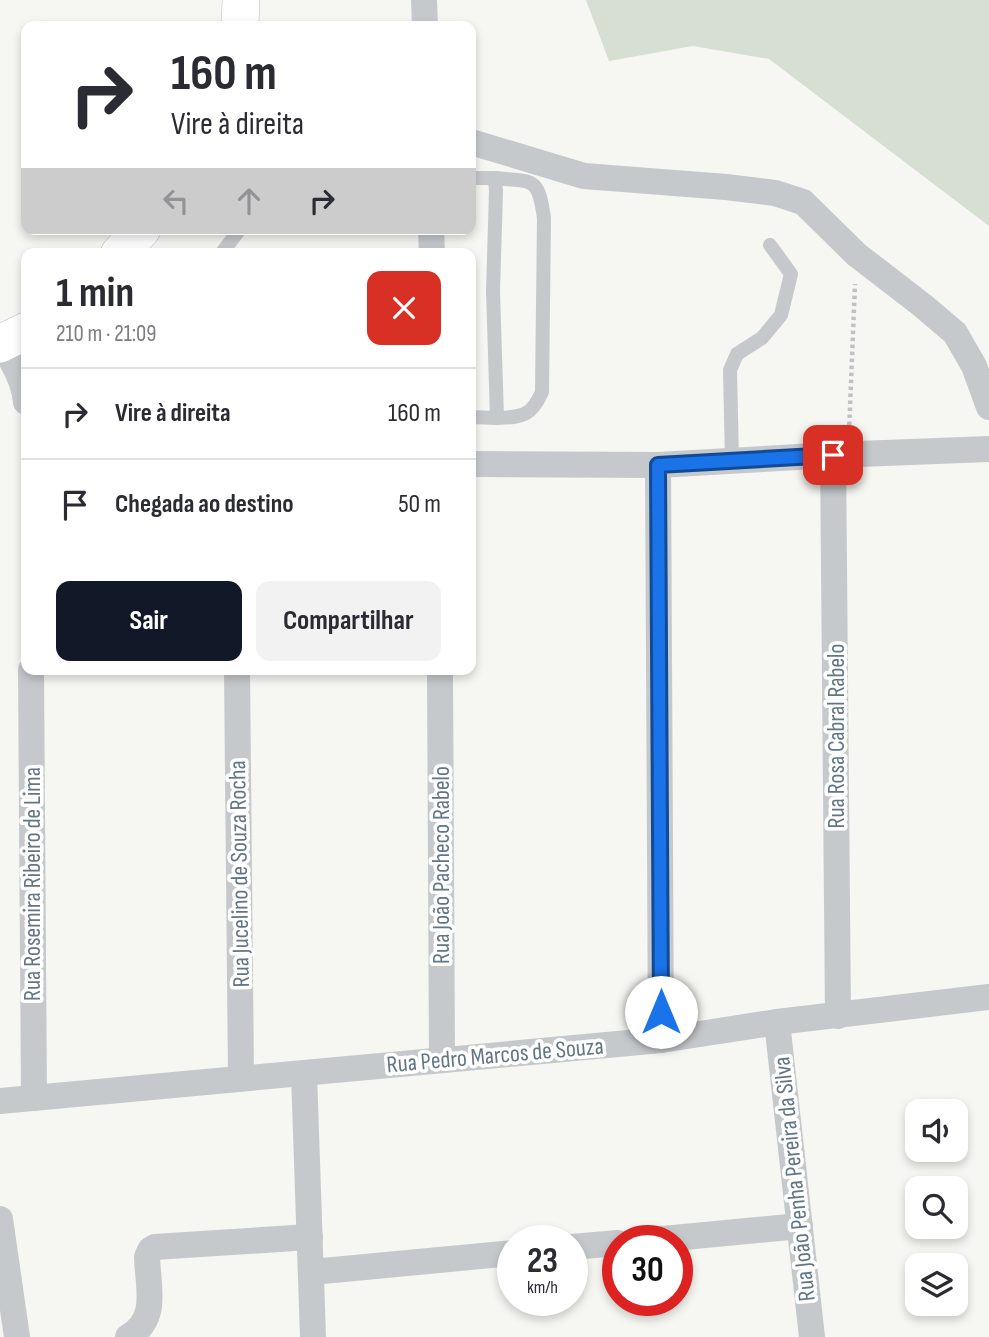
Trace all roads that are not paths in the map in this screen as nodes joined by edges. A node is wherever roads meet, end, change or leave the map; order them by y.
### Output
1 (241, 0) edge
2 (424, 0) edge
3 (240, 21) edge
4 (425, 21) edge
5 (476, 144) edge
6 (476, 177) edge
7 (495, 178) junction
8 (136, 235) edge
9 (770, 245) dead end
10 (125, 248) edge
11 (15, 339) edge
12 (21, 381) edge
13 (989, 407) edge
14 (476, 417) edge
15 (496, 418) junction
16 (989, 449) edge
17 (841, 454) junction
18 (732, 461) junction
19 (476, 464) edge
20 (658, 465) junction
21 (31, 675) edge
22 (237, 675) edge
23 (440, 675) edge
24 (989, 997) edge
25 (838, 1016) junction
26 (777, 1022) junction
27 (661, 1040) junction
28 (442, 1060) junction
29 (304, 1074) junction
30 (241, 1078) junction
31 (34, 1098) junction
32 (0, 1101) edge
33 (0, 1219) edge
34 (800, 1226) junction
35 (693, 1236) edge
36 (310, 1237) junction
37 (497, 1255) edge
38 (312, 1272) junction
39 (17, 1337) edge
40 (128, 1337) edge
41 (313, 1337) edge
42 (812, 1337) edge

1 - 3 main road
2 - 4 street
5 - 13 street
6 - 7 lane
7 - 15 lane
7 - 15 lane
8 - 10 main road
9 - 18 lane
11 - 12 street
14 - 15 lane
16 - 17 street
17 - 18 street
17 - 25 street, Rua Rosa Cabral Rabelo
18 - 20 street
19 - 20 street
20 - 27 street
21 - 31 street, Rua Rosemira Ribeiro de Lima
22 - 30 street, Rua Jucelino de Souza Rocha
23 - 28 street, Rua João Pacheco Rabelo
24 - 25 street, Rua Pedro Marcos de Souza
25 - 26 street, Rua Pedro Marcos de Souza
26 - 27 street, Rua Pedro Marcos de Souza
26 - 34 street, Rua João Penha Pereira da Silva
27 - 28 street, Rua Pedro Marcos de Souza
28 - 29 street, Rua Pedro Marcos de Souza
29 - 30 street, Rua Pedro Marcos de Souza
29 - 36 street
30 - 31 street, Rua Pedro Marcos de Souza
31 - 32 street, Rua Pedro Marcos de Souza
33 - 39 street
34 - 35 street
34 - 42 street, Rua João Penha Pereira da Silva
36 - 38 street
36 - 40 street
37 - 38 street
38 - 41 street

